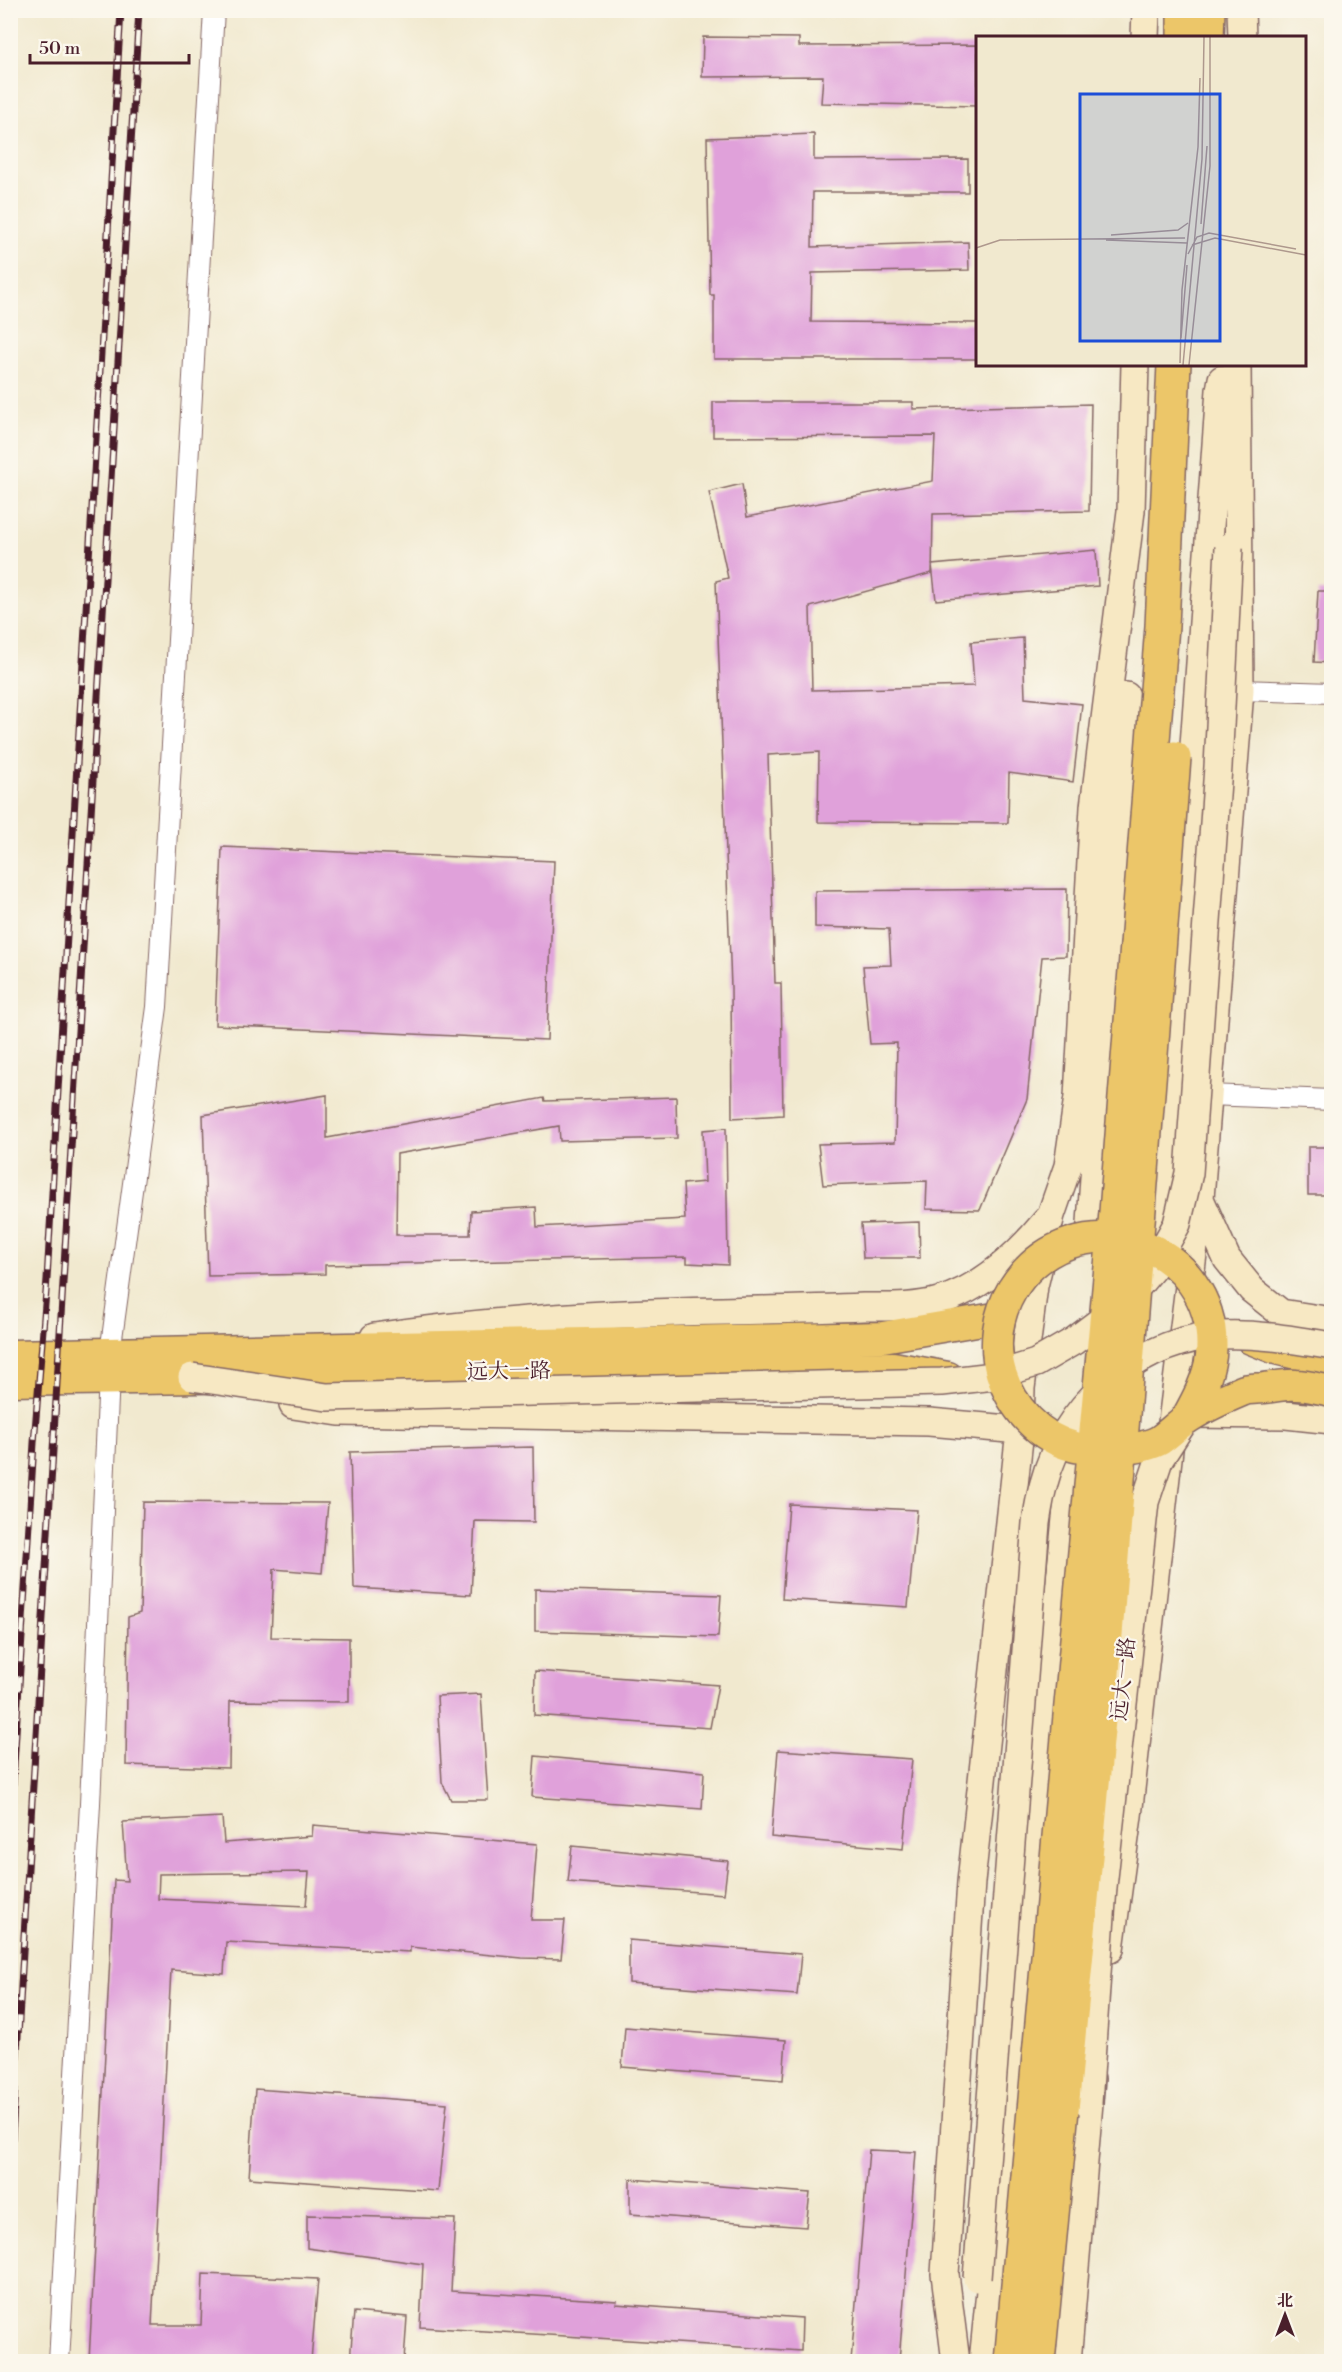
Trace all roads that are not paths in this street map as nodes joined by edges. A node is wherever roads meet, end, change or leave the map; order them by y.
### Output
1 (214, 10) edge
2 (1146, 10) edge
3 (1184, 10) edge
4 (1208, 10) edge
5 (1241, 10) edge
6 (1146, 36) edge
7 (1184, 36) edge
8 (1208, 36) edge
9 (1242, 36) edge
10 (1136, 366) edge
11 (1174, 366) edge
12 (1197, 366) edge
13 (1226, 366) edge
14 (1237, 366) edge
15 (1236, 397) junction
16 (1115, 652) junction
17 (1240, 690) junction
18 (1332, 693) edge
19 (1208, 1095) junction
20 (1332, 1100) edge
21 (1200, 1198) junction
22 (1051, 1215) junction
23 (1090, 1238) junction
24 (1157, 1251) junction
25 (1206, 1312) junction
26 (1000, 1317) junction
27 (1332, 1322) edge
28 (1332, 1346) edge
29 (291, 1349) junction
30 (10, 1355) edge
31 (1332, 1363) edge
32 (114, 1370) junction
33 (192, 1377) junction
34 (10, 1381) edge
35 (1005, 1387) junction
36 (1332, 1391) edge
37 (1179, 1417) junction
38 (1332, 1420) edge
39 (1020, 1430) junction
40 (1073, 1447) junction
41 (993, 2359) edge
42 (59, 2361) edge
43 (956, 2361) edge
44 (1038, 2361) edge
45 (1067, 2361) edge

1 - 32 street
2 - 6 main road
3 - 7 highway
4 - 8 highway
5 - 9 main road
10 - 16 main road
11 - 41 highway, bridge
12 - 44 highway, bridge
13 - 24 main road
14 - 15 main road
15 - 17 main road
15 - 33 main road, bridge
16 - 22 main road
16 - 23 main road
17 - 18 street
17 - 19 main road
19 - 20 street
19 - 21 main road
21 - 27 main road
21 - 37 main road
22 - 29 main road
22 - 39 main road
23 - 24 main road, bridge
23 - 26 main road, bridge
24 - 25 main road, bridge
25 - 31 main road, bridge
25 - 37 main road, bridge
26 - 29 main road, 远大一路
26 - 35 main road, bridge
28 - 43 main road, bridge
29 - 32 main road, 远大一路
30 - 32 main road, 远大一路
32 - 33 main road, 远大一路
32 - 34 main road, 远大一路
32 - 39 main road
32 - 42 street
33 - 35 main road, 远大一路, bridge
35 - 40 main road, bridge
36 - 37 main road, bridge
37 - 38 main road
37 - 40 main road, bridge
37 - 45 main road, 远大一路, bridge
39 - 43 main road
40 - 41 main road

